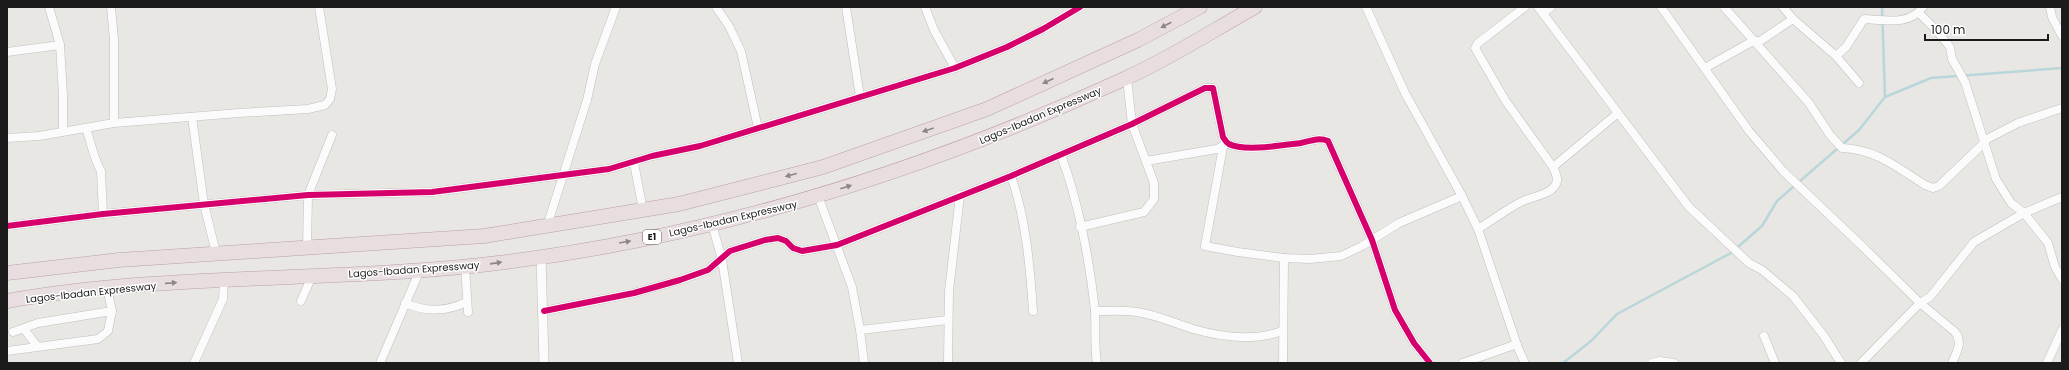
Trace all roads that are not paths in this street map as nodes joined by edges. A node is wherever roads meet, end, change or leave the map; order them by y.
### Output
1 (49, 7) edge
2 (111, 7) edge
3 (319, 7) edge
4 (616, 7) edge
5 (716, 7) edge
6 (846, 7) edge
7 (925, 7) edge
8 (1200, 7) edge
9 (1255, 7) edge
10 (1366, 7) edge
11 (1525, 7) edge
12 (1551, 7) edge
13 (1661, 7) edge
14 (1724, 7) edge
15 (1783, 7) edge
16 (2050, 7) edge
17 (1078, 8) edge
18 (1541, 10) edge
19 (1921, 10) edge
20 (1793, 19) junction
21 (2062, 36) edge
22 (1753, 41) junction
23 (60, 45) junction
24 (7, 52) edge
25 (1836, 56) junction
26 (955, 68) junction
27 (1706, 68) junction
28 (1127, 78) junction
29 (1859, 83) dead end
30 (860, 96) junction
31 (2062, 108) edge
32 (1618, 113) junction
33 (192, 117) junction
34 (114, 123) junction
35 (1132, 124) junction
36 (86, 128) junction
37 (758, 128) junction
38 (63, 131) junction
39 (332, 134) dead end
40 (7, 138) edge
41 (1985, 141) junction
42 (1225, 145) junction
43 (1061, 155) junction
44 (1146, 161) junction
45 (634, 163) junction
46 (1553, 166) junction
47 (562, 176) junction
48 (1011, 176) junction
49 (308, 195) junction
50 (960, 195) junction
51 (818, 196) junction
52 (1462, 196) junction
53 (2062, 197) edge
54 (204, 204) junction
55 (643, 210) junction
56 (2024, 213) junction
57 (103, 214) junction
58 (712, 224) junction
59 (7, 226) edge
60 (548, 226) junction
61 (1080, 227) junction
62 (1478, 230) junction
63 (1372, 240) junction
64 (837, 245) junction
65 (307, 248) junction
66 (216, 253) junction
67 (541, 257) junction
68 (1284, 258) junction
69 (722, 260) junction
70 (465, 266) junction
71 (420, 270) junction
72 (7, 273) edge
73 (312, 276) junction
74 (2062, 279) edge
75 (224, 280) junction
76 (107, 288) junction
77 (7, 301) edge
78 (301, 301) dead end
79 (466, 302) junction
80 (406, 303) junction
81 (1920, 303) junction
82 (112, 311) junction
83 (544, 311) junction
84 (1033, 311) dead end
85 (1095, 311) junction
86 (468, 312) dead end
87 (948, 320) junction
88 (24, 329) junction
89 (860, 330) junction
90 (1282, 330) junction
91 (2062, 330) edge
92 (13, 332) dead end
93 (1764, 336) dead end
94 (1517, 344) junction
95 (37, 346) junction
96 (7, 351) edge
97 (194, 363) edge
98 (380, 363) edge
99 (544, 363) edge
100 (738, 363) edge
101 (864, 363) edge
102 (948, 363) edge
103 (1097, 363) edge
104 (1283, 363) edge
105 (1430, 363) edge
106 (1463, 363) edge
107 (1525, 363) edge
108 (1652, 363) edge
109 (1674, 363) edge
110 (1775, 363) edge
111 (1841, 363) edge
112 (1861, 363) edge
113 (1952, 363) edge
114 (2046, 363) edge

1 - 23 street
2 - 34 street
3 - 33 street
4 - 47 street
5 - 37 street
6 - 30 street
7 - 26 street
8 -> 55 highway
9 - 28 highway, Lagos-Ibadan Expressway / E1
10 - 52 street
11 - 46 street
12 - 18 street
13 - 27 street
14 - 22 street
15 - 20 street
16 - 21 street
17 - 26 street
18 - 32 street
19 - 25 street
19 - 41 street
20 - 22 street
20 - 25 street
22 - 27 street
22 - 41 street
23 - 24 street
23 - 38 street
25 - 29 street
26 - 30 street
27 - 81 street
28 - 35 street
51 -> 28 highway, Lagos-Ibadan Expressway / E1
30 - 37 street
31 - 41 street
32 - 46 street
32 - 111 street
33 - 34 street
33 - 54 street
34 - 36 street
35 - 42 street
35 - 43 street
35 - 44 street
36 - 38 street
36 - 57 street
37 - 45 street
38 - 40 street
39 - 49 street
41 - 56 street
42 - 44 street
42 - 63 street
42 - 68 street
43 - 48 street
43 - 61 street
44 - 61 street
45 - 47 street
45 - 55 street
46 - 62 street
47 - 49 street
47 - 60 street
48 - 50 street
48 - 84 street
49 - 54 street
49 - 65 street
50 - 64 street
50 - 87 street
51 - 58 highway, Lagos-Ibadan Expressway / E1
51 - 64 street
52 - 62 street
52 - 63 street
53 - 56 street
54 - 57 street
54 - 66 street
55 - 60 highway
56 - 74 street
56 - 81 street
57 - 59 street
67 -> 58 highway, Lagos-Ibadan Expressway / E1
58 - 69 street
60 - 65 highway
61 - 85 street
62 - 94 street
63 - 68 street
63 - 105 street
64 - 69 street
64 - 89 street
65 - 66 highway
66 - 72 highway
70 -> 67 highway, Lagos-Ibadan Expressway / E1
67 - 83 street
68 - 90 street
69 - 83 street
69 - 100 street
70 - 71 highway, Lagos-Ibadan Expressway / E1
70 - 79 street
71 - 73 highway, Lagos-Ibadan Expressway / E1
71 - 80 street
73 - 75 highway, Lagos-Ibadan Expressway / E1
73 - 78 street
76 -> 75 highway, Lagos-Ibadan Expressway / E1
75 - 97 street
76 - 77 highway, Lagos-Ibadan Expressway / E1
76 - 82 street
79 - 80 street
79 - 86 street
80 - 98 street
81 - 112 street
81 - 113 street
82 - 88 street
82 - 95 street
83 - 99 street
85 - 90 street
85 - 103 street
87 - 89 street
87 - 102 street
88 - 92 street
88 - 95 street
89 - 101 street
90 - 104 street
91 - 114 street
93 - 110 street
94 - 106 street
94 - 107 street
95 - 96 street
108 - 109 street

